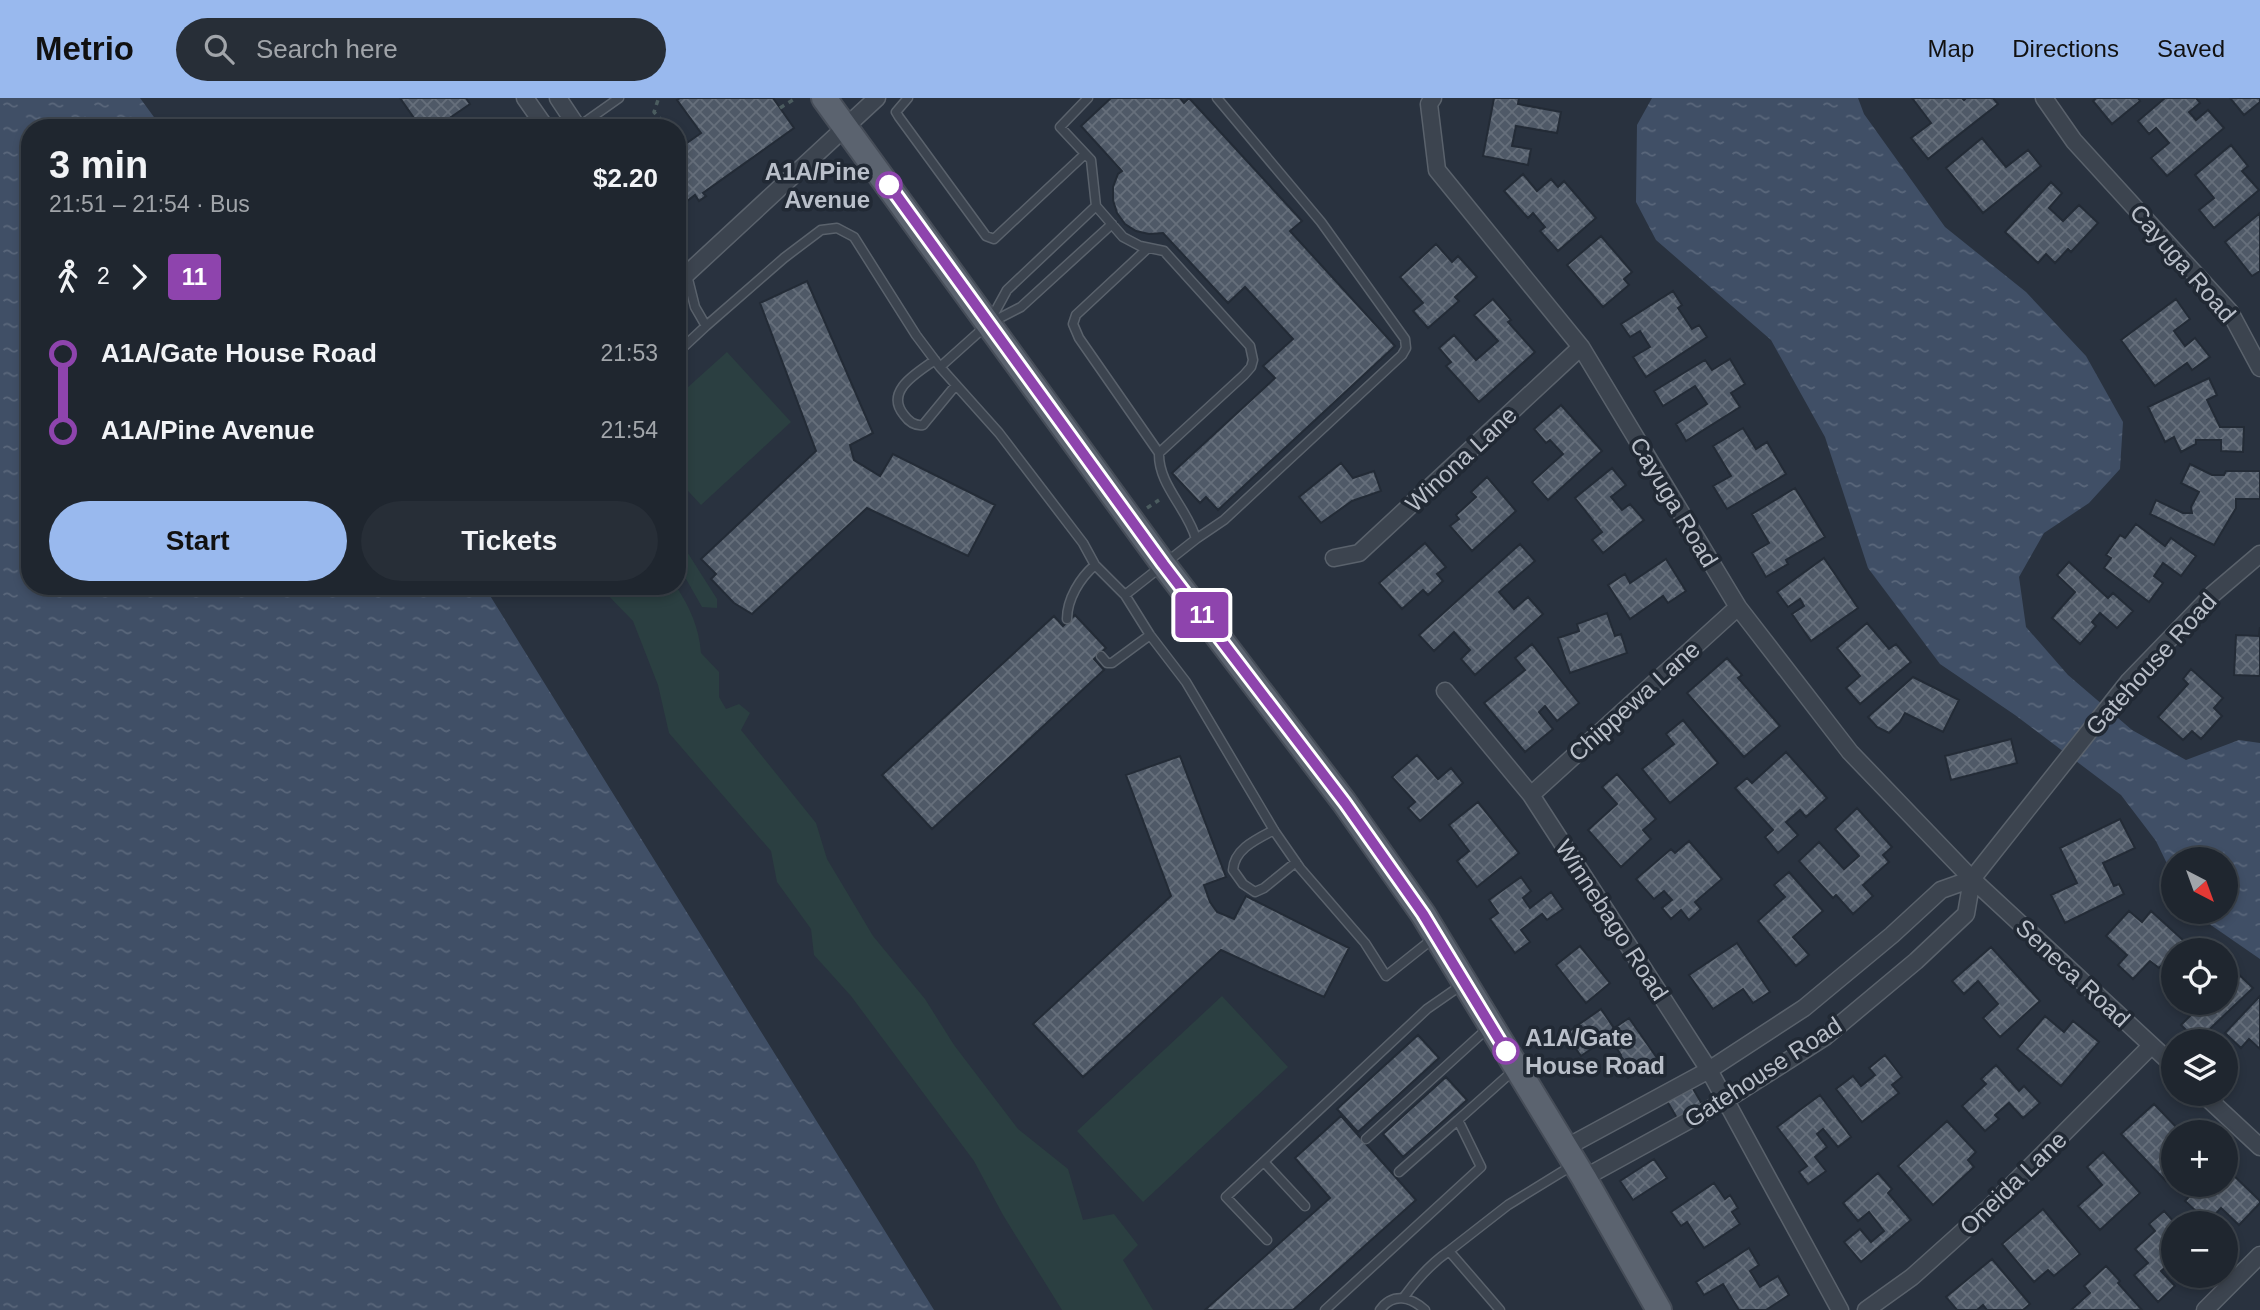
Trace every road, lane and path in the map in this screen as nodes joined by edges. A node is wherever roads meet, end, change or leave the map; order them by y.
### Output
1 (525, 98) edge
2 (558, 98) edge
3 (619, 98) edge
4 (661, 98) edge
5 (796, 98) edge
6 (824, 98) edge
7 (877, 98) edge
8 (908, 98) edge
9 (1088, 98) edge
10 (1217, 98) edge
11 (1433, 98) edge
12 (2044, 98) edge
13 (780, 108) dead end
14 (540, 119) edge
15 (572, 119) edge
16 (589, 119) edge
17 (660, 119) edge
18 (845, 127) junction
19 (1085, 154) junction
20 (1096, 206) junction
21 (1112, 224) junction
22 (1148, 248) junction
23 (686, 269) edge
24 (686, 285) edge
25 (988, 324) junction
26 (706, 326) junction
27 (686, 345) edge
28 (1581, 347) junction
29 (937, 363) junction
30 (2260, 368) edge
31 (956, 385) junction
32 (1159, 453) junction
33 (1159, 500) dead end
34 (1145, 509) dead end
35 (1196, 539) junction
36 (2260, 554) edge
37 (1334, 558) dead end
38 (1163, 564) junction
39 (1095, 565) junction
40 (1125, 595) junction
41 (1738, 607) junction
42 (1067, 619) dead end
43 (1150, 635) junction
44 (1101, 656) dead end
45 (1445, 691) dead end
46 (1531, 795) junction
47 (1274, 830) junction
48 (1296, 862) junction
49 (1972, 879) junction
50 (1437, 935) junction
51 (1466, 983) junction
52 (1491, 1025) junction
53 (2151, 1046) junction
54 (2161, 1055) edge
55 (1517, 1068) junction
56 (1709, 1070) junction
57 (1726, 1100) junction
58 (2216, 1106) edge
59 (1458, 1119) junction
60 (1366, 1139) dead end
61 (2260, 1147) edge
62 (1264, 1162) junction
63 (1575, 1163) junction
64 (1399, 1172) dead end
65 (1305, 1206) dead end
66 (1267, 1240) dead end
67 (1449, 1251) junction
68 (2260, 1255) edge
69 (1404, 1297) junction
70 (1325, 1310) edge
71 (1380, 1310) edge
72 (1425, 1310) edge
73 (1500, 1310) edge
74 (1659, 1310) edge
75 (1840, 1310) edge
76 (1866, 1310) edge
77 (2205, 1310) edge

1 - 14 street
2 - 15 street
3 - 16 lane
4 - 17 path
5 - 13 path
6 - 18 main road
7 - 18 street
8 - 19 lane
9 - 19 lane
10 - 35 lane
11 - 28 street, Cayuga Road
12 - 30 street, Cayuga Road
18 - 23 street
18 - 25 main road
19 - 20 lane
20 - 21 lane
20 - 25 lane
21 - 22 lane
21 - 25 lane
22 - 32 lane
22 - 32 lane
24 - 26 lane
25 - 29 lane
25 - 38 main road
26 - 27 lane
26 - 29 lane
28 - 37 street, Winona Lane
28 - 41 street, Cayuga Road
29 - 31 lane
29 - 31 lane
31 - 39 lane
32 - 35 lane
33 - 34 path
35 - 38 lane
36 - 49 street, Gatehouse Road
38 - 40 lane
38 - 50 main road
39 - 40 lane
39 - 42 lane
40 - 43 lane
41 - 46 street, Chippewa Lane
41 - 49 street, Cayuga Road
43 - 44 lane
43 - 47 lane
45 - 46 street, Winnebago Road
46 - 56 street, Winnebago Road
47 - 48 lane
47 - 48 lane
48 - 50 lane
49 - 53 street, Seneca Road
49 - 56 street, Gatehouse Road
49 - 57 street, Gatehouse Road
50 - 51 main road
51 - 52 main road
51 - 62 lane
52 - 55 main road
52 - 60 lane
53 - 54 street, Seneca Road
53 - 76 street, Oneida Lane
55 - 59 lane
55 - 63 main road
56 - 57 street, Winnebago Road
56 - 63 street, Gatehouse Road
57 - 63 street, Gatehouse Road
57 - 75 street, Winnebago Road
58 - 61 street
59 - 64 lane
59 - 70 lane
62 - 65 lane
62 - 66 lane
63 - 67 lane
63 - 74 main road
67 - 69 lane
67 - 73 lane
68 - 77 street
69 - 71 lane
69 - 72 lane

